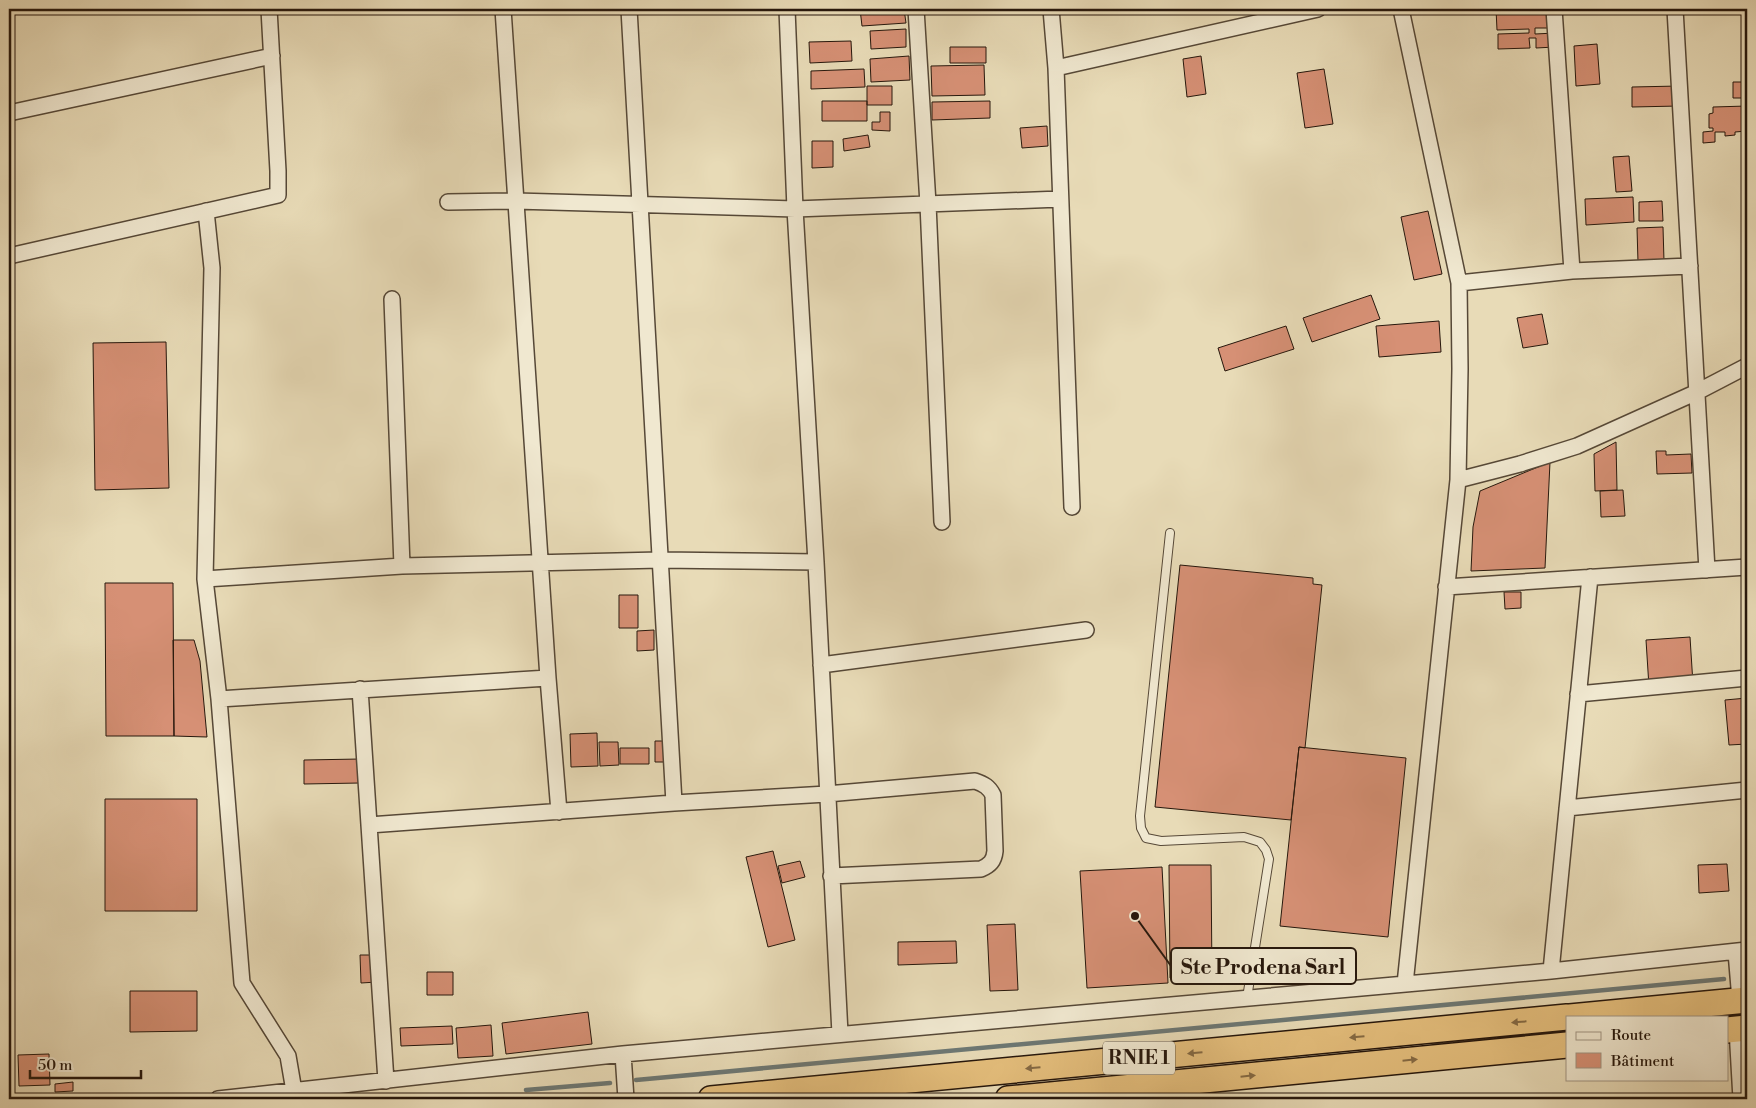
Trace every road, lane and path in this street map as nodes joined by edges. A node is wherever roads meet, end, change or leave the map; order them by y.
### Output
1 (269, 9) edge
2 (504, 9) edge
3 (629, 9) edge
4 (787, 9) edge
5 (916, 9) edge
6 (1051, 9) edge
7 (1318, 9) edge
8 (1401, 9) edge
9 (1554, 9) edge
10 (1675, 9) edge
11 (272, 56) junction
12 (1056, 68) junction
13 (9, 113) edge
14 (1060, 199) junction
15 (516, 201) junction
16 (448, 202) dead end
17 (928, 204) junction
18 (640, 206) junction
19 (795, 209) junction
20 (206, 212) junction
21 (9, 256) edge
22 (1690, 266) junction
23 (1572, 271) junction
24 (1459, 283) junction
25 (392, 298) dead end
26 (1747, 366) edge
27 (1697, 392) junction
28 (1458, 480) junction
29 (1072, 507) dead end
30 (942, 522) dead end
31 (1170, 533) dead end
32 (660, 560) junction
33 (816, 562) junction
34 (541, 564) junction
35 (402, 566) junction
36 (1747, 567) edge
37 (1707, 570) junction
38 (1590, 577) junction
39 (205, 579) junction
40 (1446, 587) junction
41 (1086, 630) dead end
42 (821, 665) junction
43 (548, 678) junction
44 (1747, 678) edge
45 (360, 690) junction
46 (1578, 694) junction
47 (219, 699) junction
48 (1747, 790) edge
49 (828, 794) junction
50 (674, 803) junction
51 (1567, 808) junction
52 (559, 812) junction
53 (369, 825) junction
54 (831, 876) junction
55 (1741, 951) edge
56 (1550, 971) junction
57 (1405, 984) junction
58 (1247, 998) junction
59 (1744, 1000) edge
60 (1578, 1016) edge
61 (1566, 1017) edge
62 (1737, 1029) edge
63 (840, 1034) junction
64 (1566, 1045) edge
65 (623, 1054) junction
66 (386, 1081) junction
67 (294, 1091) junction
68 (218, 1099) edge
69 (626, 1099) edge
70 (711, 1099) edge
71 (1008, 1099) edge
72 (1742, 1099) edge

1 - 11 street
2 - 15 street
3 - 18 street
4 - 19 street
5 - 17 street
6 - 12 street
7 - 12 street
8 - 24 street
9 - 23 street
10 - 22 street
11 - 13 street
11 - 20 street
12 - 14 street
14 - 17 street
14 - 29 street
15 - 16 street
15 - 18 street
15 - 34 street
17 - 19 street
17 - 30 street
18 - 19 street
18 - 32 street
19 - 33 street
20 - 21 street
20 - 39 street
22 - 23 street
22 - 27 street
23 - 24 street
24 - 28 street
25 - 35 street
26 - 27 street
27 - 28 street
27 - 37 street
28 - 40 street
31 - 58 lane
32 - 33 street
32 - 34 street
32 - 50 street
33 - 42 street
34 - 35 street
34 - 43 street
35 - 39 street
36 - 37 street
37 - 38 street
38 - 40 street
38 - 46 street
39 - 47 street
40 - 57 street
41 - 42 street
42 - 49 street
43 - 45 street
43 - 52 street
44 - 46 street
45 - 47 street
45 - 53 street
46 - 51 street
47 - 67 street
48 - 51 street
49 - 50 street
49 - 54 street
49 - 54 street
50 - 52 street
51 - 56 street
52 - 53 street
53 - 66 street
54 - 63 street
55 - 56 street
55 - 59 street
56 - 57 street
57 - 58 street
58 - 63 street
59 - 60 highway, RNIE 1
61 -> 70 highway, RNIE 1
62 - 72 street
63 - 65 street
71 -> 64 highway, RNIE 1
65 - 66 street
65 - 69 street
66 - 67 street
67 - 68 street

